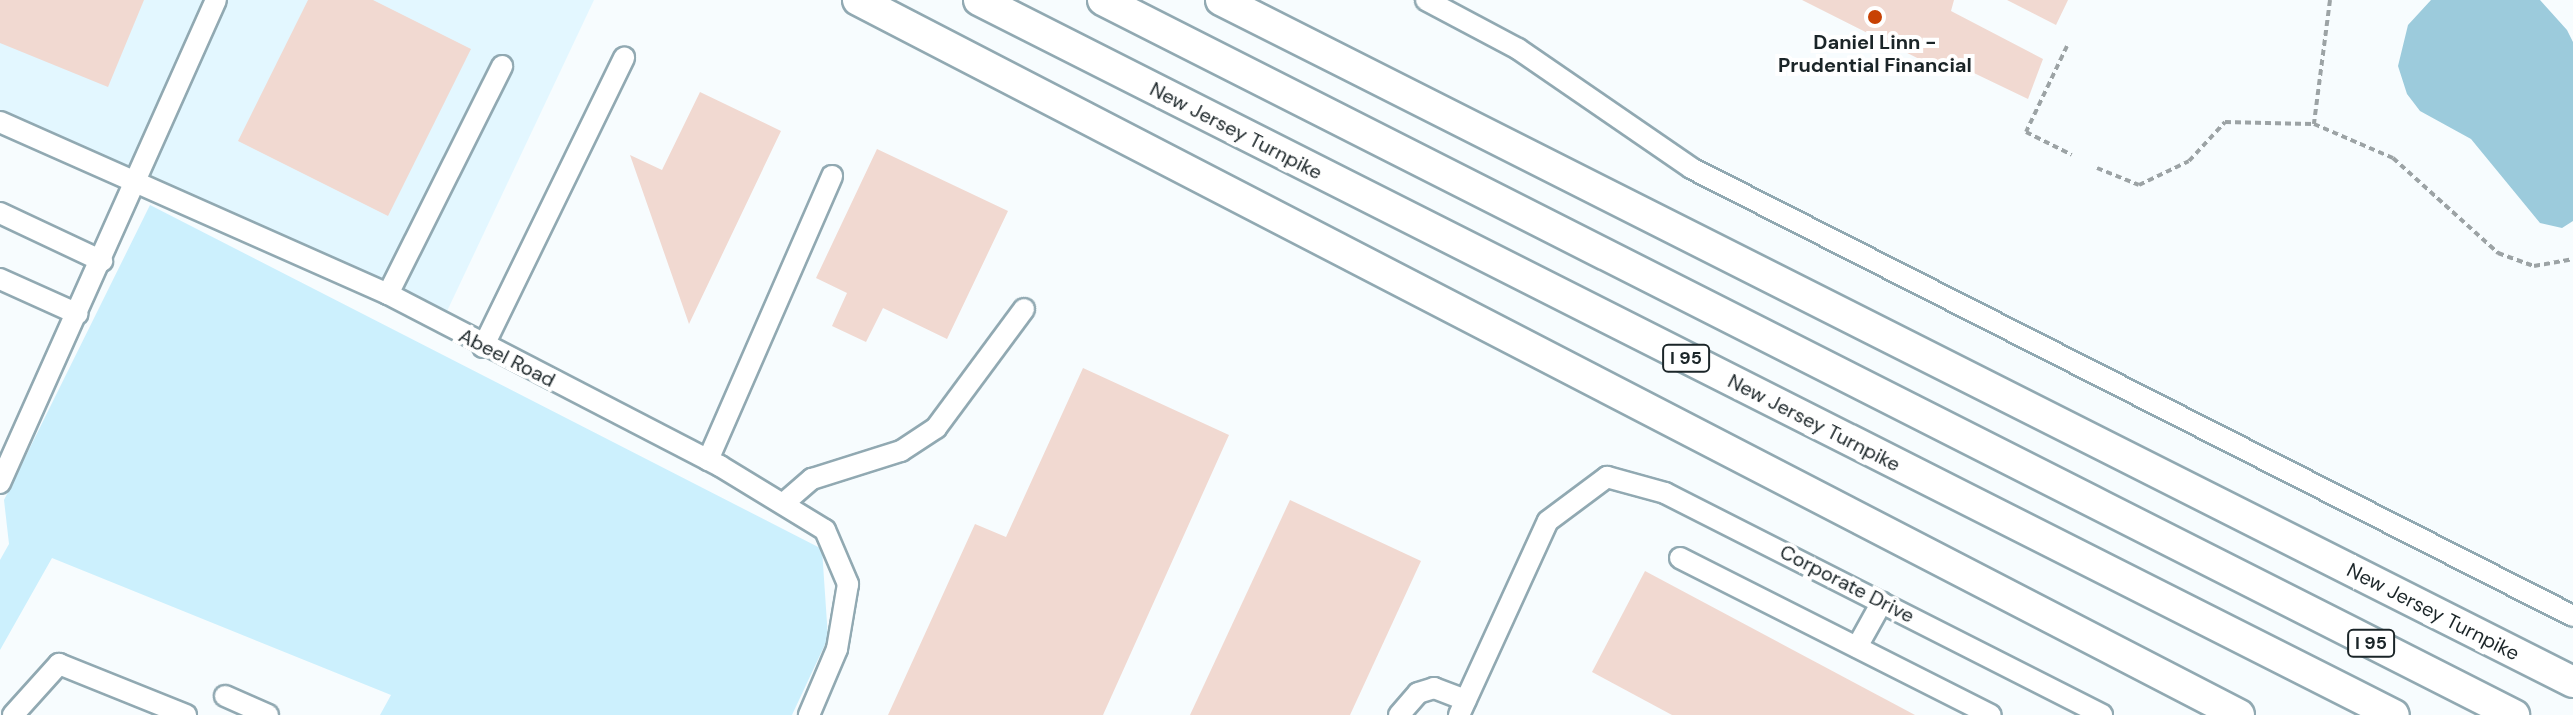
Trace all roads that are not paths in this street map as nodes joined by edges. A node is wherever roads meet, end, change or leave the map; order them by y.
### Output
1 (216, 0) edge
2 (858, 0) edge
3 (979, 0) edge
4 (1103, 0) edge
5 (1221, 0) edge
6 (1426, 0) edge
7 (624, 58) dead end
8 (502, 66) dead end
9 (0, 122) edge
10 (832, 176) dead end
11 (139, 181) junction
12 (0, 213) edge
13 (102, 261) junction
14 (0, 279) edge
15 (388, 294) junction
16 (1024, 309) dead end
17 (78, 314) junction
18 (483, 347) junction
19 (708, 460) junction
20 (0, 483) edge
21 (784, 503) junction
22 (1680, 558) dead end
23 (1882, 602) junction
24 (2573, 616) edge
25 (1857, 647) junction
26 (2573, 682) edge
27 (225, 696) dead end
28 (1462, 707) edge
29 (13, 715) edge
30 (186, 715) edge
31 (268, 715) edge
32 (809, 715) edge
33 (1399, 715) edge
34 (1991, 715) edge
35 (2100, 715) edge
36 (2239, 715) edge
37 (2394, 715) edge
38 (2514, 715) edge

1 - 11 street
2 - 36 highway
3 - 37 highway, New Jersey Turnpike / I 95
4 - 38 highway, I 95
5 - 26 highway, New Jersey Turnpike
6 - 24 street
7 - 18 street
8 - 15 street
9 - 11 street, Abeel Road
10 - 19 street
11 - 13 street
11 - 15 street, Abeel Road
12 - 13 street
13 - 17 street
14 - 17 street
15 - 18 street, Abeel Road
16 - 21 street
17 - 20 street
18 - 19 street, Abeel Road
19 - 21 street, Abeel Road
21 - 32 street, Abeel Road
22 - 25 street
23 - 25 street
23 - 28 street, Corporate Drive
23 - 35 street, Corporate Drive
25 - 34 street
27 - 31 street
28 - 33 street
29 - 30 street

